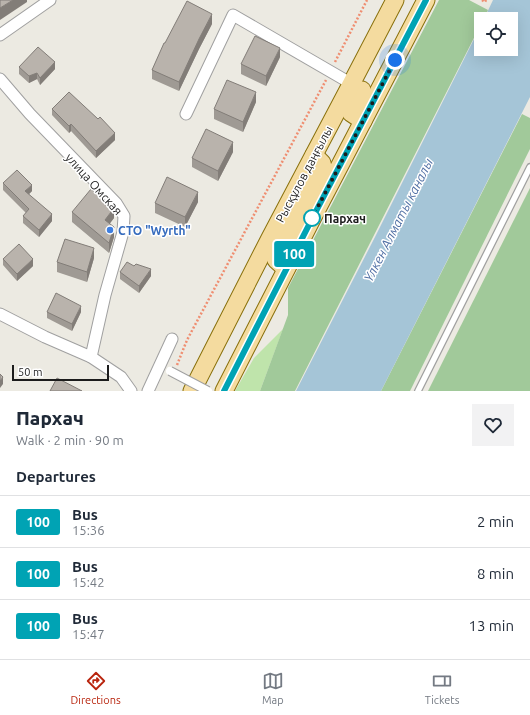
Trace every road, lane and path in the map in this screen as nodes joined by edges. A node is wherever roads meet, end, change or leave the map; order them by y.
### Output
1 (50, 0) edge
2 (367, 0) edge
3 (395, 0) edge
4 (426, 0) edge
5 (482, 0) edge
6 (486, 0) edge
7 (0, 35) edge
8 (330, 72) junction
9 (0, 79) edge
10 (352, 84) junction
11 (186, 114) dead end
12 (363, 121) junction
13 (314, 155) junction
14 (530, 167) edge
15 (286, 269) junction
16 (0, 314) edge
17 (172, 339) dead end
18 (91, 357) junction
19 (172, 371) joint
20 (131, 391) edge
21 (148, 391) edge
22 (192, 391) edge
23 (208, 391) edge
24 (224, 391) edge
25 (418, 391) edge

1 - 7 street
2 - 8 path
3 - 10 main road, Рысқұлов даңғылы
3 - 12 main road
4 - 12 main road
5 - 6 path
8 - 10 street
8 - 11 street
8 - 19 path
9 - 18 street, улица Омская
10 - 13 main road, Рысқұлов даңғылы
12 - 15 main road
13 - 15 main road
13 - 22 main road, Рысқұлов даңғылы
14 - 25 lane
15 - 24 main road
16 - 18 street
17 - 21 street
18 - 20 street
19 - 23 street, bridge

